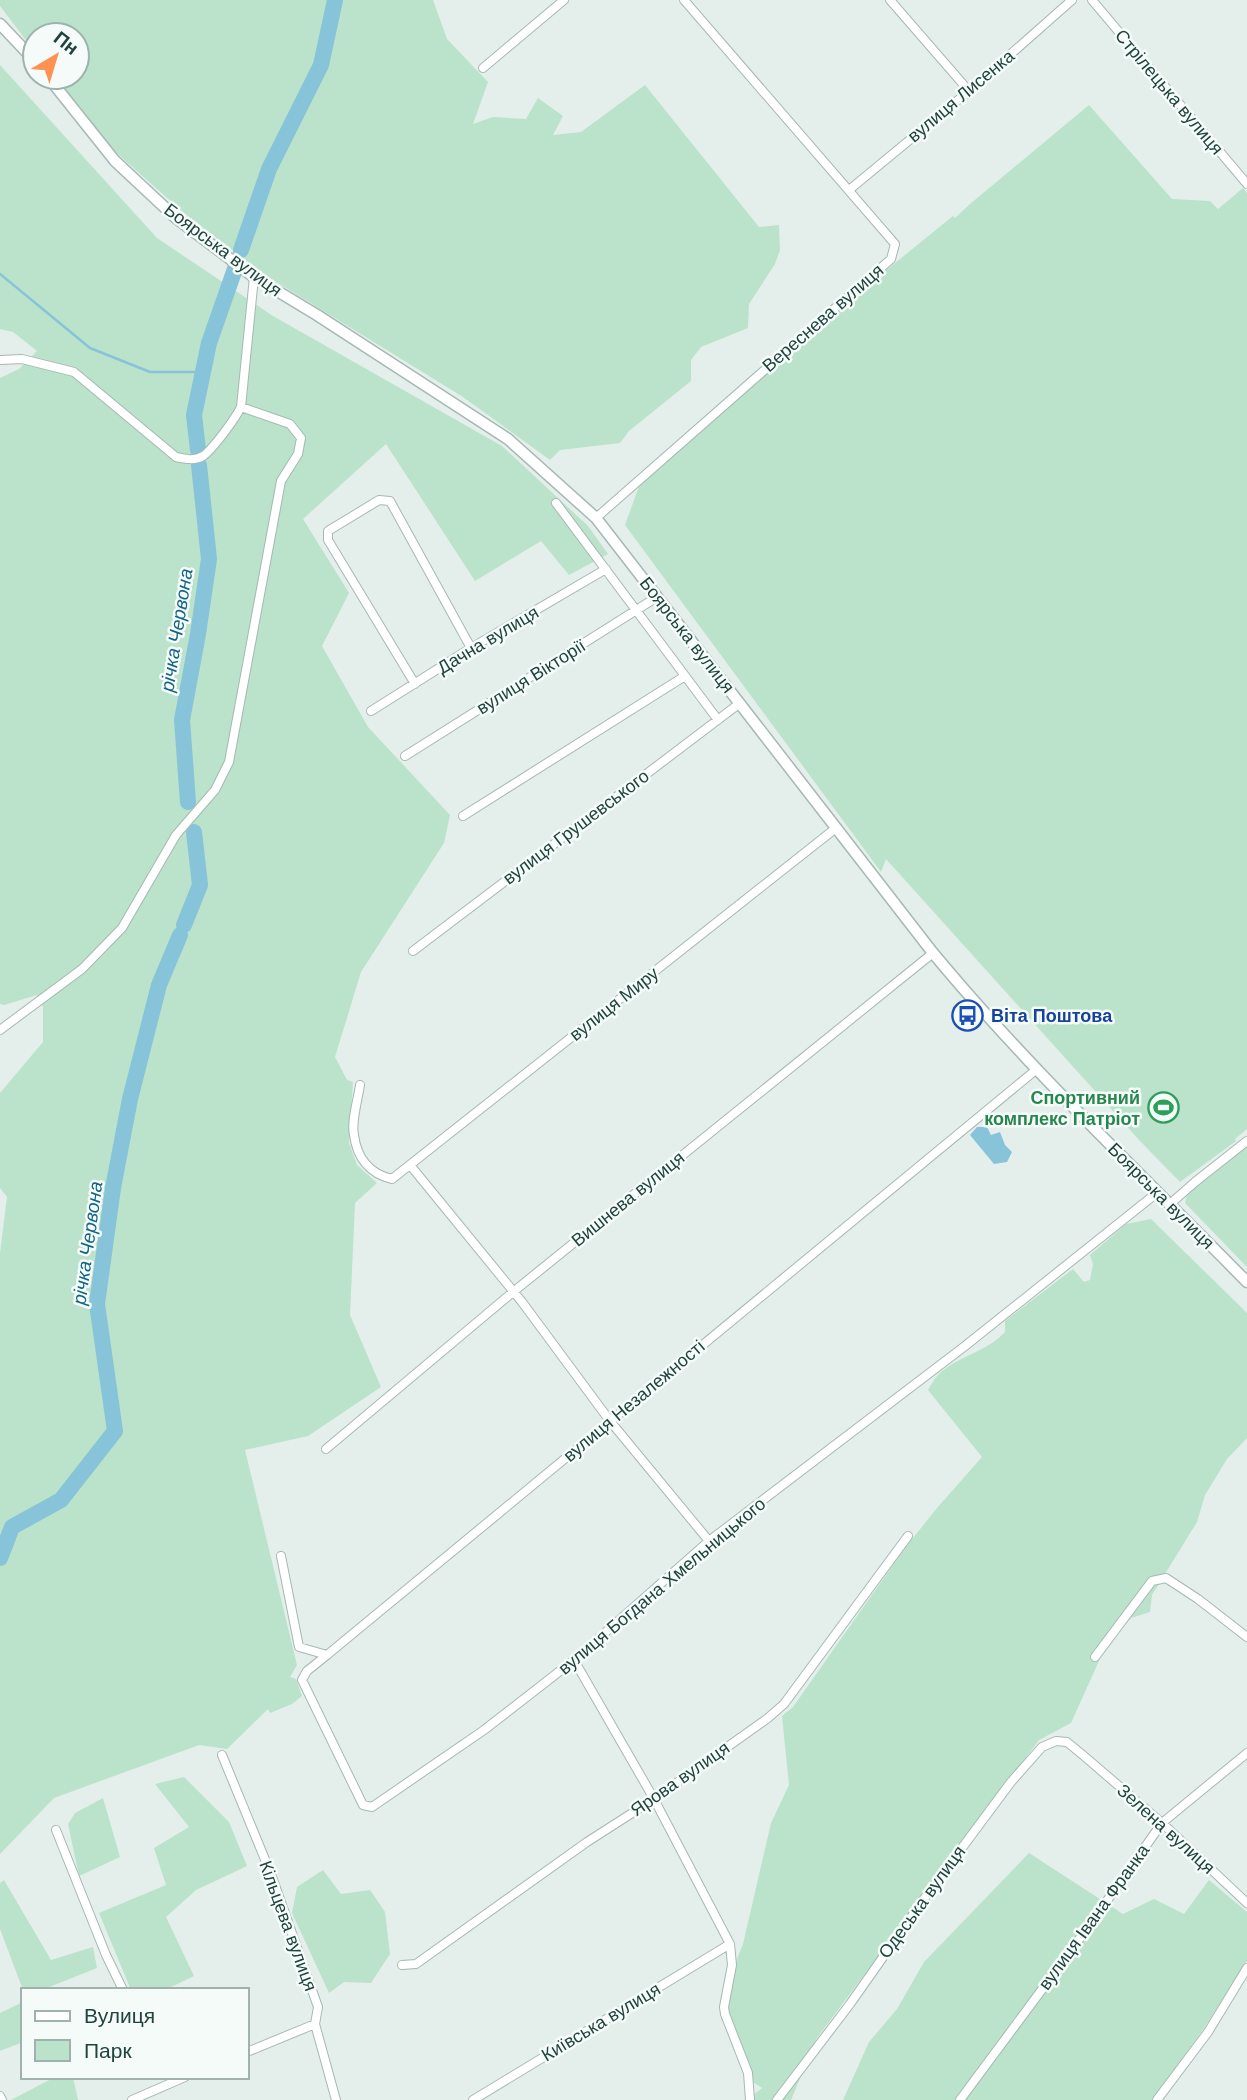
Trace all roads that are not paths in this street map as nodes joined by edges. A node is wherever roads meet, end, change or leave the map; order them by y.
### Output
1 (564, 0) edge
2 (684, 0) edge
3 (890, 0) edge
4 (1072, 0) edge
5 (1091, 0) edge
6 (0, 24) edge
7 (21, 46) edge
8 (483, 68) dead end
9 (59, 91) edge
10 (969, 91) junction
11 (1247, 184) edge
12 (849, 190) junction
13 (254, 277) junction
14 (0, 359) edge
15 (241, 407) junction
16 (556, 503) dead end
17 (596, 518) junction
18 (606, 569) junction
19 (657, 597) junction
20 (636, 610) junction
21 (471, 648) junction
22 (685, 676) junction
23 (415, 684) junction
24 (740, 703) junction
25 (371, 711) dead end
26 (718, 720) junction
27 (405, 756) dead end
28 (463, 816) dead end
29 (836, 828) junction
30 (413, 951) dead end
31 (933, 953) junction
32 (0, 1030) edge
33 (1037, 1069) junction
34 (360, 1084) dead end
35 (1247, 1141) edge
36 (410, 1165) junction
37 (1158, 1192) junction
38 (1170, 1204) junction
39 (1247, 1282) edge
40 (513, 1292) junction
41 (610, 1421) junction
42 (326, 1449) dead end
43 (908, 1536) dead end
44 (709, 1541) junction
45 (281, 1556) dead end
46 (1247, 1637) edge
47 (327, 1655) junction
48 (1095, 1657) dead end
49 (574, 1660) junction
50 (1247, 1753) edge
51 (222, 1755) dead end
52 (1084, 1756) joint
53 (654, 1799) junction
54 (1162, 1823) junction
55 (56, 1830) dead end
56 (1247, 1903) edge
57 (730, 1944) junction
58 (402, 1965) dead end
59 (1247, 1968) edge
60 (122, 1988) edge
61 (315, 2024) junction
62 (248, 2052) edge
63 (168, 2080) edge
64 (132, 2100) edge
65 (336, 2100) edge
66 (473, 2100) edge
67 (750, 2100) edge
68 (777, 2100) edge
69 (960, 2100) edge
70 (1157, 2100) edge

1 - 8 street
2 - 12 street, Вереснева вулиця
3 - 10 street
4 - 10 street, вулиця Лисенка
5 - 11 street, Стрілецька вулиця
6 - 7 street
9 - 13 street, Боярська вулиця
10 - 12 street, вулиця Лисенка
12 - 17 street, Вереснева вулиця
13 - 15 street
13 - 17 street, Боярська вулиця
14 - 15 street
15 - 32 street
16 - 18 street
17 - 19 street, Боярська вулиця
18 - 20 street
18 - 21 street, Дачна вулиця
19 - 20 street, вулиця Вікторії
19 - 24 street, Боярська вулиця
20 - 22 street
20 - 27 street, вулиця Вікторії
21 - 23 street, Дачна вулиця
21 - 23 street
22 - 26 street
22 - 28 street
23 - 25 street, Дачна вулиця
24 - 26 street, вулиця Грушевського
24 - 29 street, Боярська вулиця
26 - 30 street, вулиця Грушевського
29 - 31 street, Боярська вулиця
29 - 36 street, вулиця Миру
31 - 33 street, Боярська вулиця
31 - 40 street, Вишнева вулиця
33 - 37 street, Боярська вулиця
33 - 41 street, вулиця Незалежності
34 - 36 street, вулиця Миру
35 - 38 street
36 - 40 street
37 - 38 street, Боярська вулиця
37 - 44 street, вулиця Богдана Хмельницького
38 - 39 street, Боярська вулиця
40 - 41 street
40 - 42 street, Вишнева вулиця
41 - 44 street
41 - 47 street, вулиця Незалежності
43 - 53 street, Ярова вулиця
44 - 49 street, вулиця Богдана Хмельницького
45 - 47 street
46 - 48 street
47 - 49 street, вулиця Богдана Хмельницького
49 - 53 street
50 - 54 street, вулиця Івана Франка
51 - 61 street, Кільцева вулиця
52 - 54 street, Зелена вулиця
52 - 68 street, Одеська вулиця
53 - 57 street
53 - 58 street, Ярова вулиця
54 - 56 street, Зелена вулиця
54 - 69 street, вулиця Івана Франка
55 - 60 street
57 - 66 street, Київська вулиця
57 - 67 street
59 - 70 street
61 - 62 street
61 - 65 street, Кільцева вулиця
63 - 64 street

